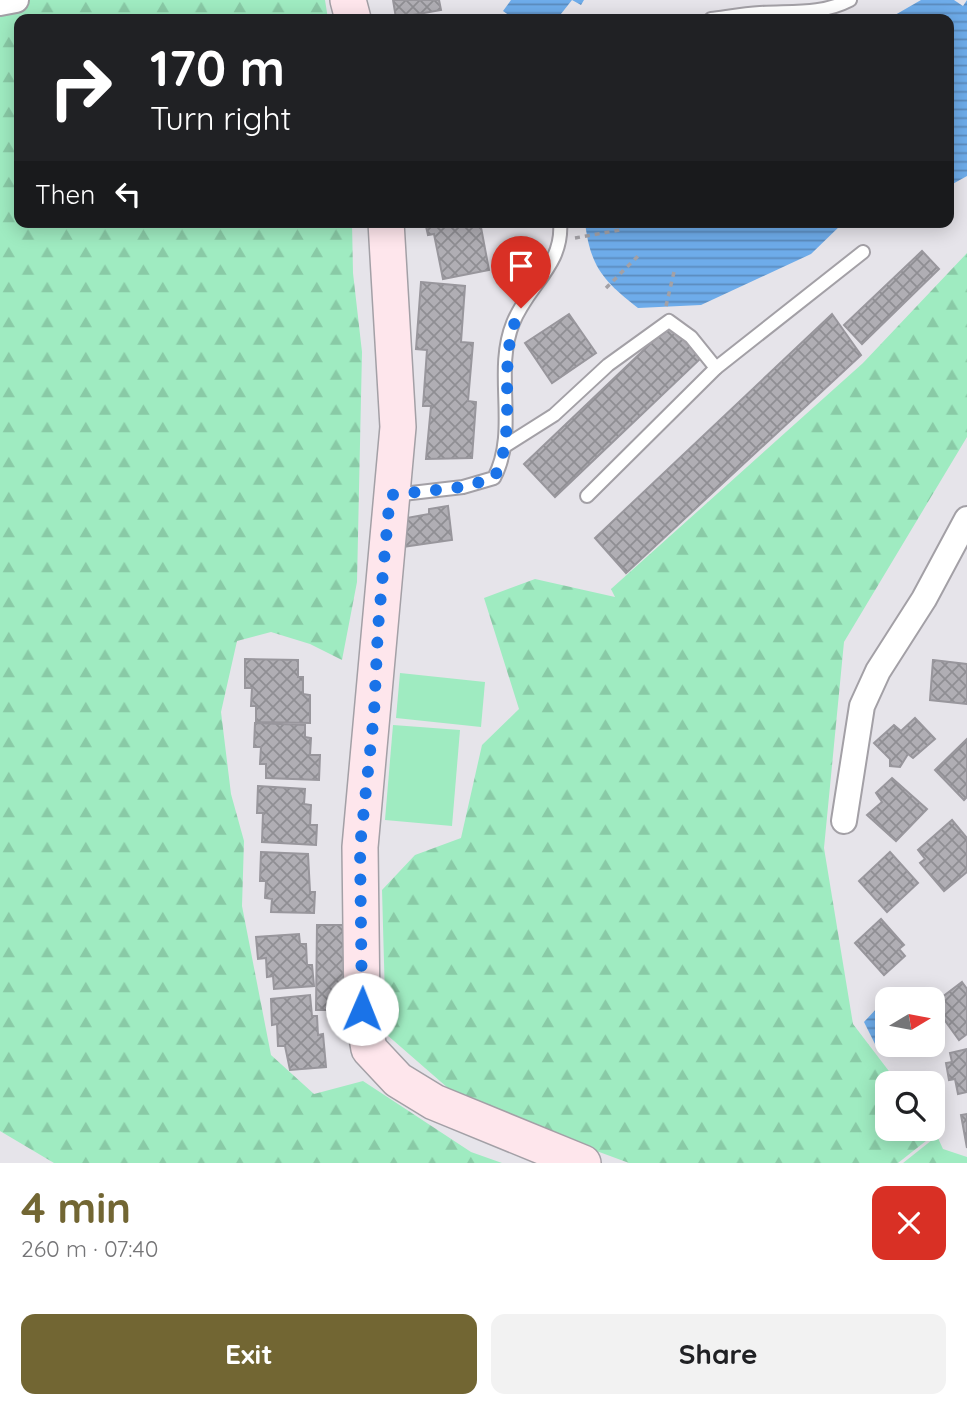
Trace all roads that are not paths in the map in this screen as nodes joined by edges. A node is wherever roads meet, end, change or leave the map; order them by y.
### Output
1 (16, 0) edge
2 (850, 0) edge
3 (0, 3) edge
4 (752, 14) edge
5 (386, 228) edge
6 (560, 228) edge
7 (863, 251) dead end
8 (716, 368) junction
9 (505, 446) junction
10 (390, 495) junction
11 (587, 495) dead end
12 (967, 519) edge
13 (844, 821) dead end
14 (583, 1163) edge

1 - 3 street
2 - 4 lane
5 - 10 street
6 - 9 lane
7 - 8 lane
8 - 9 lane
8 - 11 lane
9 - 10 lane
10 - 14 street
12 - 13 street

